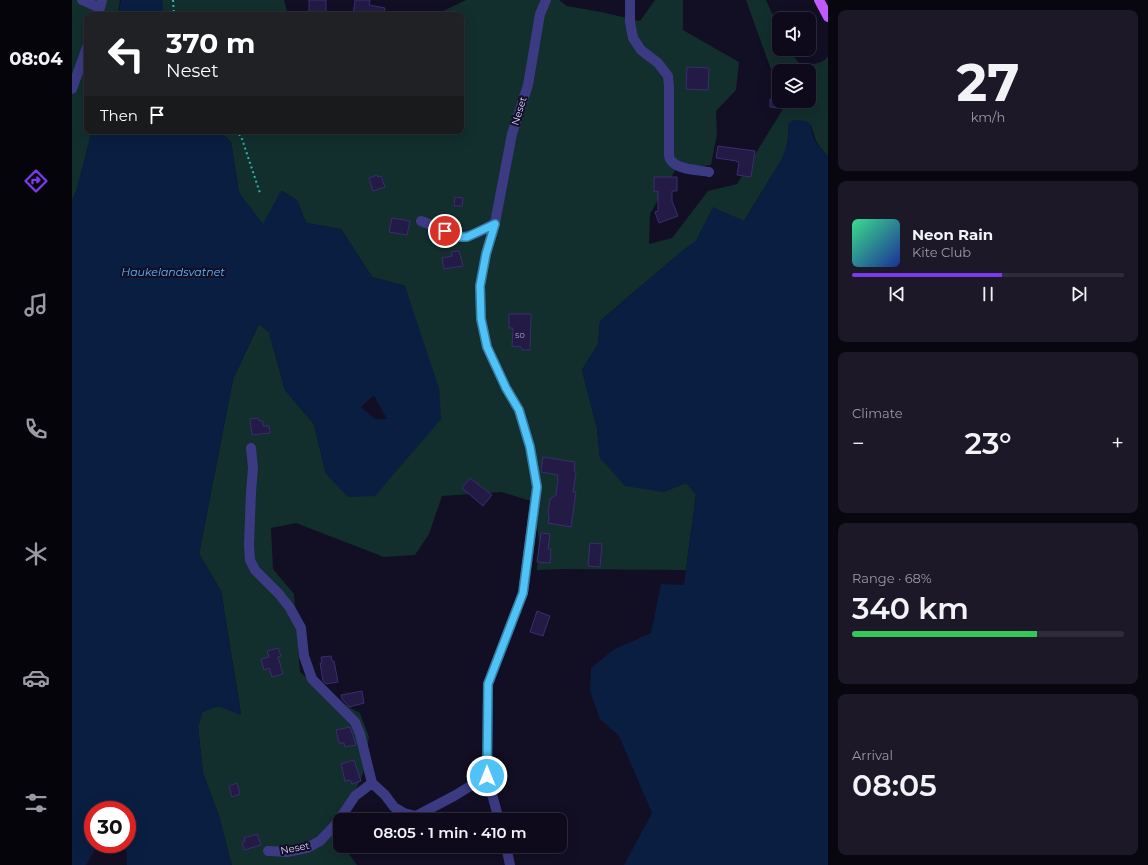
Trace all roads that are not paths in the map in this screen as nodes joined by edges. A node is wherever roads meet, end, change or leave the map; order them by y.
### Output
1 (82, 0) edge
2 (546, 0) edge
3 (630, 0) edge
4 (818, 0) edge
5 (100, 8) edge
6 (828, 17) edge
7 (84, 55) edge
8 (72, 89) edge
9 (709, 172) dead end
10 (421, 221) dead end
11 (495, 224) junction
12 (251, 448) dead end
13 (487, 776) junction
14 (372, 783) junction
15 (497, 813) edge
16 (268, 851) dead end
17 (507, 853) edge
18 (510, 865) edge

1 - 5 street
2 - 11 street, Neset
3 - 9 street
4 - 6 main road
7 - 8 street
10 - 11 street
11 - 13 street, Neset
12 - 14 street
13 - 14 street
13 - 15 street, Neset
14 - 16 street, Neset
17 - 18 street

